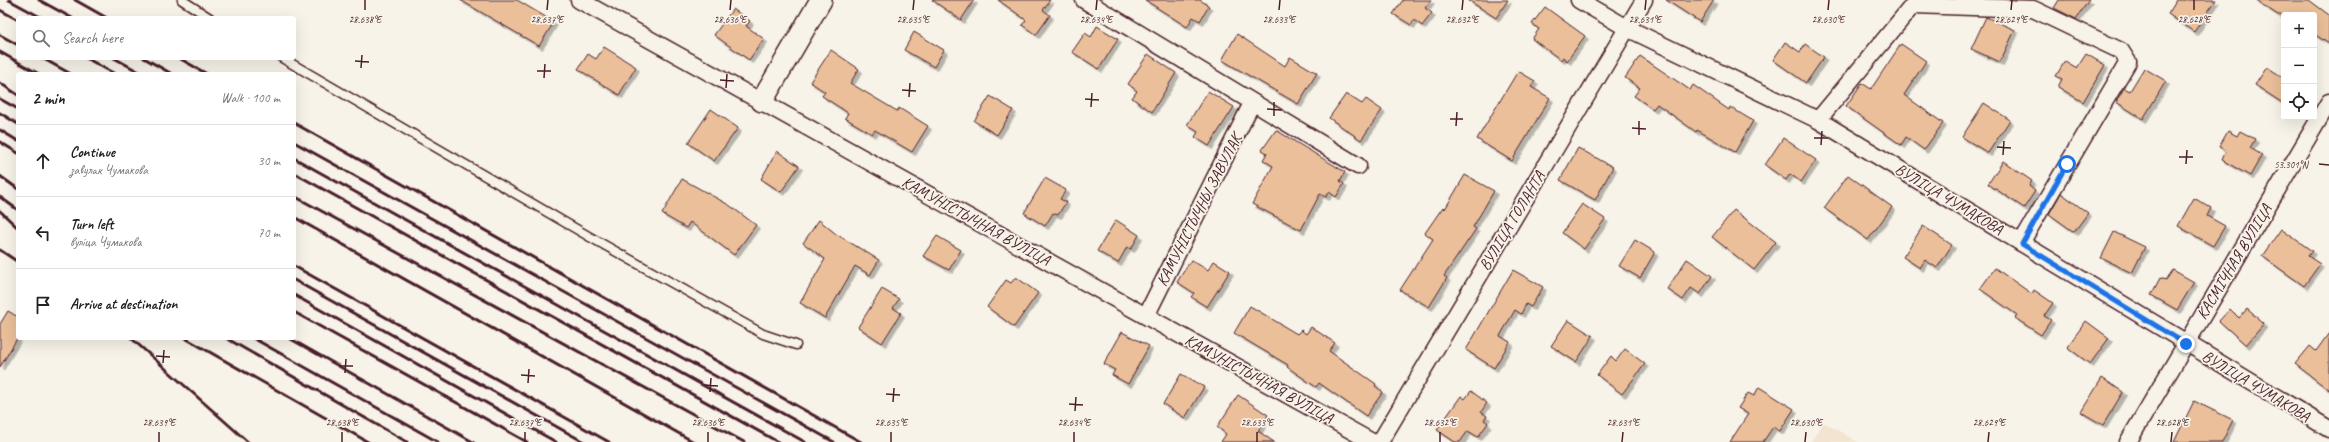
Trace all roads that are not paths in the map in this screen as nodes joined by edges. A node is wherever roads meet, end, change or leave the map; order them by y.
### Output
1 (182, 0) edge
2 (580, 0) edge
3 (821, 0) edge
4 (1084, 0) edge
5 (1579, 0) edge
6 (1644, 0) edge
7 (207, 16) edge
8 (1627, 28) junction
9 (285, 60) edge
10 (762, 101) junction
11 (2329, 102) edge
12 (1252, 103) junction
13 (1818, 120) junction
14 (1358, 166) dead end
15 (2022, 244) junction
16 (1146, 316) junction
17 (2186, 344) junction
18 (796, 345) dead end
19 (2329, 429) edge
20 (1372, 442) edge
21 (1380, 442) edge
22 (2128, 442) edge

1 - 7 lane
2 - 10 street, КАМУНІСТЫЧНАЯ ВУЛІЦА
3 - 10 street
4 - 12 street
5 - 8 street, ВУЛІЦА ЧУМАКОВА
6 - 8 street, ВУЛІЦА ГОЛАНТА
8 - 13 street, ВУЛІЦА ЧУМАКОВА
8 - 21 street, ВУЛІЦА ГОЛАНТА
9 - 18 lane
10 - 16 street, КАМУНІСТЫЧНАЯ ВУЛІЦА
11 - 17 street, КАСМІЧНАЯ ВУЛІЦА
12 - 14 street
12 - 16 street, КАМУНІСТЫЧНЫ ЗАВУЛАК
13 - 15 street, ВУЛІЦА ЧУМАКОВА
13 - 15 street
15 - 17 street, ВУЛІЦА ЧУМАКОВА
16 - 20 street, КАМУНІСТЫЧНАЯ ВУЛІЦА
17 - 19 street, ВУЛІЦА ЧУМАКОВА
17 - 22 street, КАСМІЧНАЯ ВУЛІЦА

